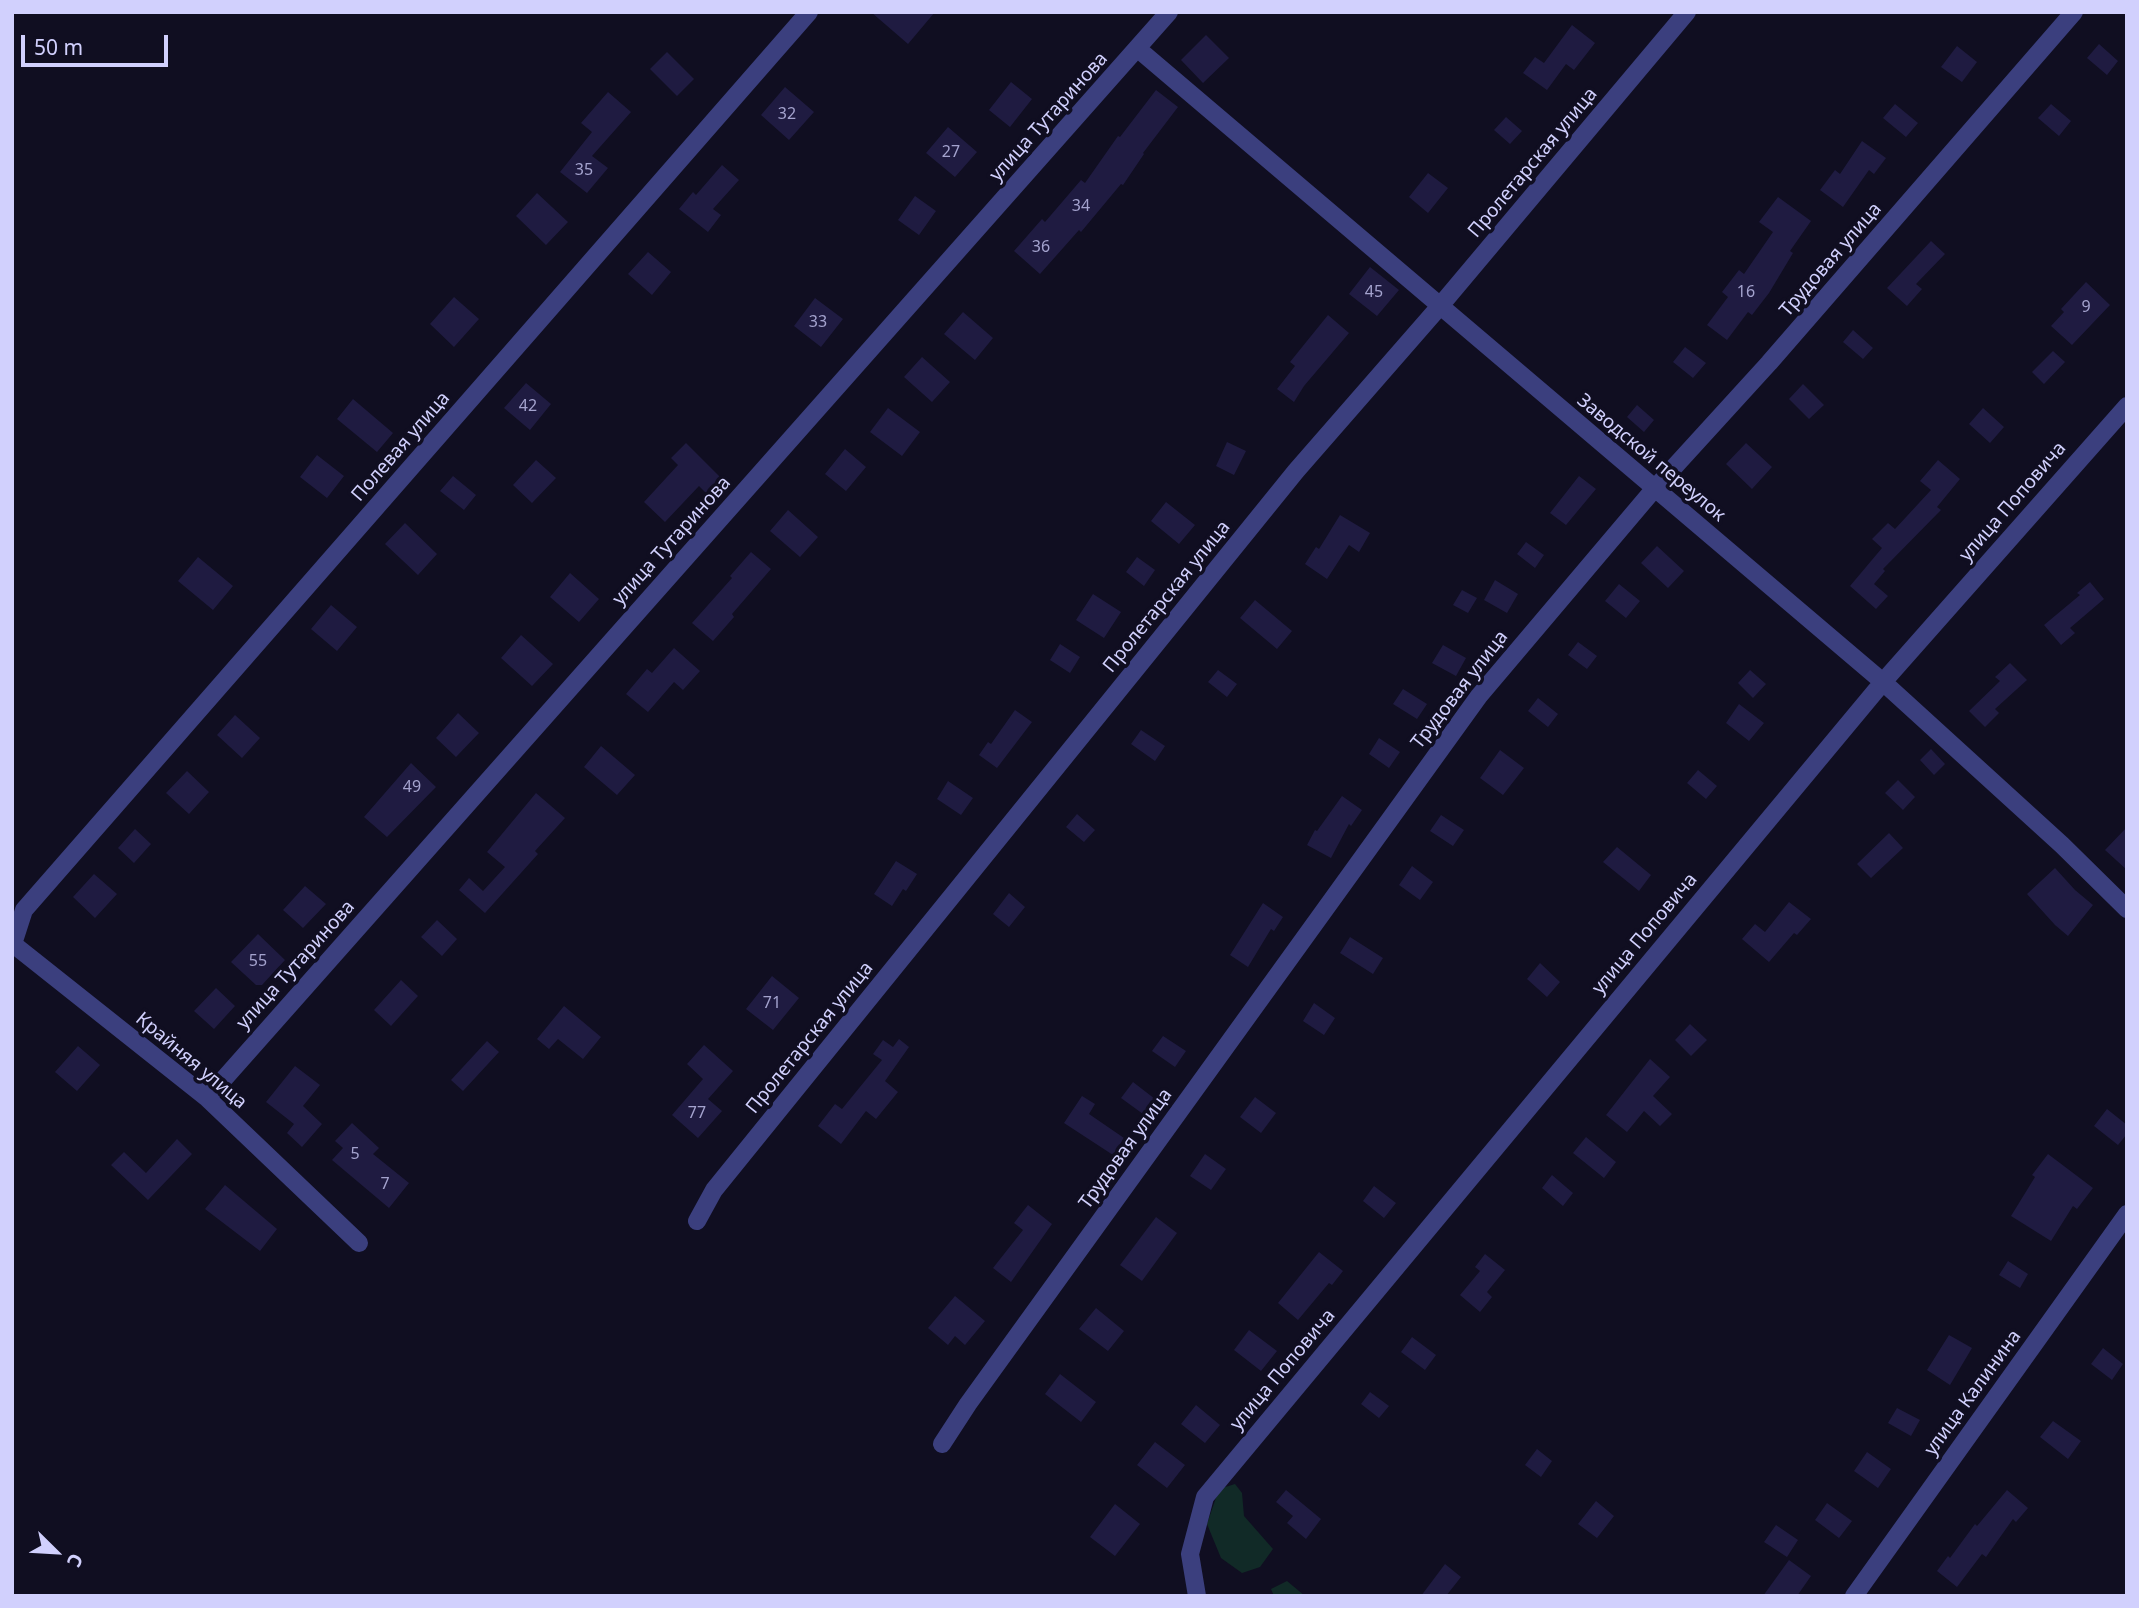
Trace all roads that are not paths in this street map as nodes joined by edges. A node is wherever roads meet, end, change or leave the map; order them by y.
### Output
1 (810, 12) edge
2 (1169, 12) edge
3 (1687, 12) edge
4 (2074, 12) edge
5 (1138, 49) junction
6 (1440, 306) junction
7 (2127, 406) edge
8 (1655, 488) junction
9 (1883, 682) junction
10 (2127, 909) edge
11 (24, 910) joint
12 (207, 1098) junction
13 (2127, 1214) edge
14 (697, 1221) dead end
15 (359, 1243) dead end
16 (942, 1444) dead end
17 (1198, 1596) edge
18 (1854, 1596) edge

1 - 11 street, Полевая улица
2 - 5 street, улица Тутаринова
3 - 6 street, Пролетарская улица
4 - 8 street, Трудовая улица
5 - 6 street, Заводской переулок
5 - 12 street, улица Тутаринова
6 - 8 street, Заводской переулок
6 - 14 street, Пролетарская улица
7 - 9 street, улица Поповича
8 - 9 street, Заводской переулок
8 - 16 street, Трудовая улица
9 - 10 street, Заводской переулок
9 - 17 street, улица Поповича
11 - 12 street, Крайняя улица
12 - 15 street, Крайняя улица
13 - 18 street, улица Калинина

